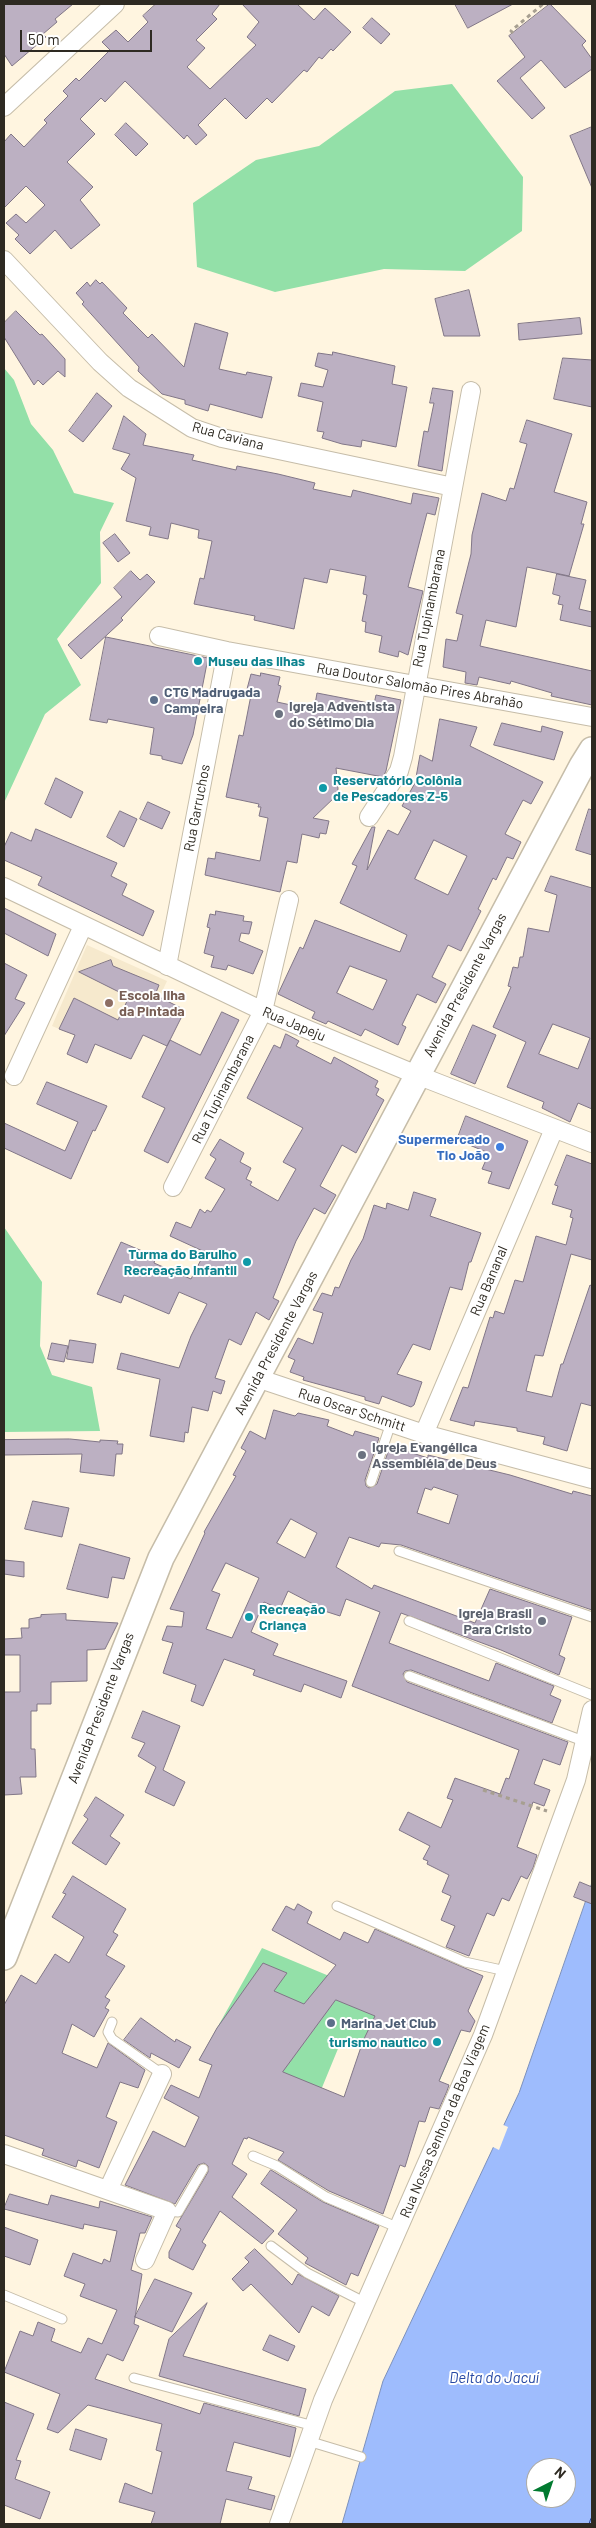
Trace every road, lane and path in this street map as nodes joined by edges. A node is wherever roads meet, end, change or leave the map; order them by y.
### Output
1 (115, 4) edge
2 (543, 4) edge
3 (513, 33) dead end
4 (4, 106) edge
5 (4, 260) edge
6 (472, 391) dead end
7 (453, 487) junction
8 (159, 636) dead end
9 (227, 651) junction
10 (415, 684) junction
11 (592, 718) edge
12 (592, 750) edge
13 (368, 817) dead end
14 (4, 887) edge
15 (289, 900) dead end
16 (83, 926) junction
17 (167, 966) junction
18 (262, 1011) junction
19 (417, 1075) junction
20 (14, 1076) dead end
21 (554, 1129) junction
22 (592, 1143) edge
23 (173, 1187) dead end
24 (257, 1378) junction
25 (391, 1423) junction
26 (424, 1434) junction
27 (592, 1478) edge
28 (371, 1482) dead end
29 (399, 1551) dead end
30 (592, 1617) edge
31 (409, 1622) dead end
32 (410, 1676) dead end
33 (592, 1695) edge
34 (592, 1710) edge
35 (586, 1742) junction
36 (483, 1790) dead end
37 (562, 1816) junction
38 (337, 1906) dead end
39 (4, 1957) edge
40 (506, 1972) junction
41 (112, 2022) dead end
42 (162, 2074) joint
43 (4, 2154) edge
44 (253, 2156) dead end
45 (203, 2169) dead end
46 (108, 2190) junction
47 (167, 2211) junction
48 (399, 2228) junction
49 (270, 2246) dead end
50 (145, 2260) dead end
51 (4, 2295) edge
52 (366, 2303) junction
53 (62, 2319) dead end
54 (134, 2378) dead end
55 (311, 2434) junction
56 (361, 2457) dead end
57 (279, 2524) edge

1 - 4 street
2 - 3 path
5 - 7 street, Rua Caviana
6 - 7 street, Rua Tupinambarana
7 - 10 street, Rua Tupinambarana
8 - 9 street, Rua Doutor Salomão Pires Abrahão
9 - 10 street, Rua Doutor Salomão Pires Abrahão
9 - 17 street, Rua Garruchos
10 - 11 street, Rua Doutor Salomão Pires Abrahão
10 - 13 street, Rua Tupinambarana
12 - 19 street, Avenida Presidente Vargas
14 - 16 street, Rua Japeju
15 - 18 street, Rua Tupinambarana
16 - 17 street, Rua Japeju
16 - 20 street
17 - 18 street, Rua Japeju
18 - 19 street, Rua Japeju
18 - 23 street, Rua Tupinambarana
19 - 21 street, Rua Japeju
19 - 24 street, Avenida Presidente Vargas
21 - 22 street, Rua Japeju
21 - 26 street, Rua Bananal
24 - 25 street, Rua Oscar Schmitt
24 - 39 street, Avenida Presidente Vargas
25 - 26 street, Rua Oscar Schmitt
25 - 28 lane
26 - 27 street, Rua Oscar Schmitt
29 - 30 lane
31 - 33 lane
32 - 35 lane
34 - 35 street, Rua Nossa Senhora da Boa Viagem
35 - 37 street, Rua Nossa Senhora da Boa Viagem
36 - 37 path
37 - 40 street, Rua Nossa Senhora da Boa Viagem
38 - 40 lane
40 - 48 street, Rua Nossa Senhora da Boa Viagem
41 - 42 lane
42 - 46 street
43 - 46 street
44 - 48 lane
45 - 47 lane
46 - 47 street
47 - 50 street
48 - 52 street, Rua Nossa Senhora da Boa Viagem
49 - 52 lane
51 - 53 lane
52 - 55 street, Rua Nossa Senhora da Boa Viagem
54 - 55 lane
55 - 56 lane
55 - 57 street, Rua Nossa Senhora da Boa Viagem

